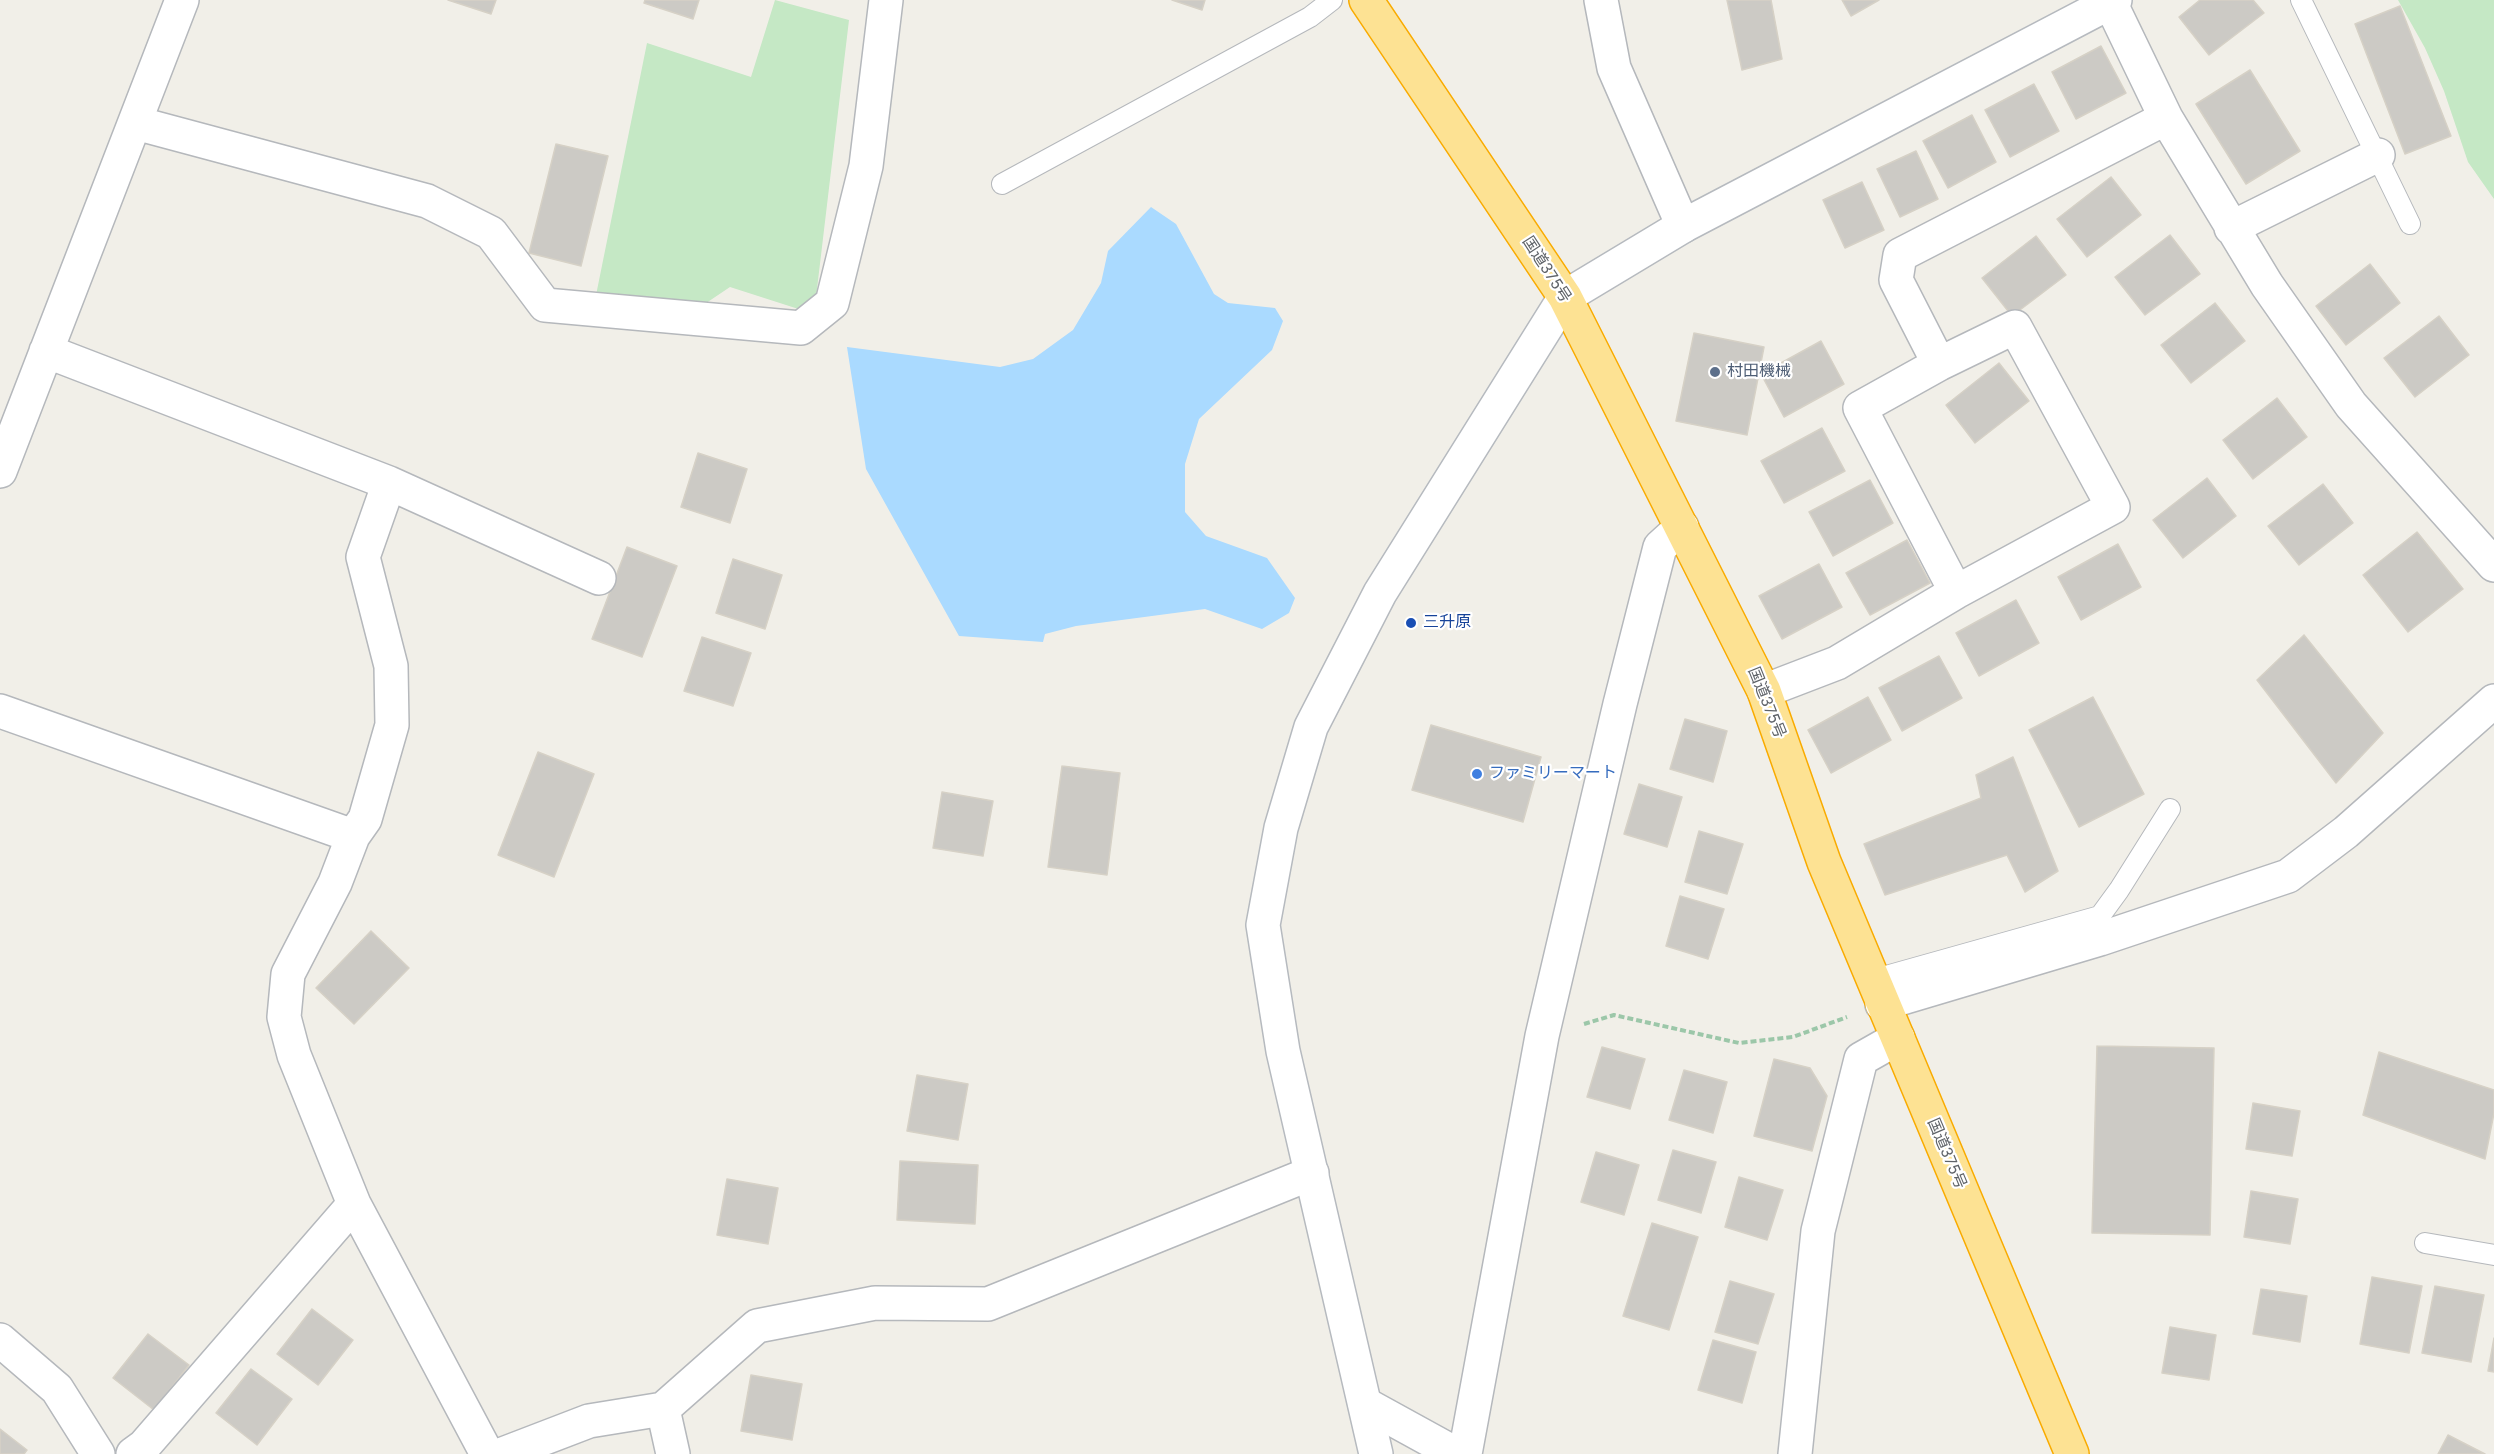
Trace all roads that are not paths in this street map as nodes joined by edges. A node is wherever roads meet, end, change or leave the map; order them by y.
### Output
1 (183, 0) edge
2 (886, 0) edge
3 (1332, 0) edge
4 (1366, 0) edge
5 (1601, 0) edge
6 (2301, 0) edge
7 (2111, 1) edge
8 (2166, 118) junction
9 (136, 123) junction
10 (2378, 155) junction
11 (1002, 184) dead end
12 (2410, 224) dead end
13 (1683, 226) junction
14 (2231, 228) junction
15 (1565, 297) junction
16 (46, 351) junction
17 (1939, 364) junction
18 (0, 471) edge
19 (389, 483) junction
20 (1682, 527) junction
21 (2494, 565) edge
22 (599, 578) dead end
23 (1956, 592) junction
24 (1764, 691) junction
25 (2494, 701) edge
26 (0, 711) edge
27 (2170, 809) dead end
28 (354, 836) junction
29 (1877, 992) junction
30 (1898, 1038) junction
31 (1312, 1173) junction
32 (354, 1204) junction
33 (2425, 1243) dead end
34 (2494, 1255) edge
35 (0, 1340) edge
36 (1365, 1404) junction
37 (663, 1409) junction
38 (98, 1454) edge
39 (133, 1454) edge
40 (487, 1454) edge
41 (503, 1454) edge
42 (674, 1454) edge
43 (1376, 1454) edge
44 (1456, 1454) edge
45 (1465, 1454) edge
46 (1795, 1454) edge
47 (2072, 1454) edge

1 - 9 street
2 - 9 street
3 - 11 lane
4 - 15 highway, 国道375号
5 - 13 street
6 - 10 lane
7 - 8 street
7 - 13 street
8 - 14 street
8 - 17 street
9 - 16 street
10 - 12 lane
10 - 14 street
13 - 15 street
14 - 21 street
15 - 20 highway, 国道375号
15 - 31 street
16 - 18 street
16 - 19 street
17 - 23 street
17 - 23 street
19 - 22 street
19 - 28 street
20 - 24 highway, 国道375号
20 - 45 street
23 - 24 street
24 - 29 highway, 国道375号
25 - 29 street
26 - 28 street
27 - 29 lane
28 - 32 street
29 - 30 highway, 国道375号
30 - 46 street
30 - 47 highway, 国道375号
31 - 36 street
31 - 37 street
32 - 39 street
32 - 40 street
33 - 34 lane
35 - 38 street
36 - 43 street
36 - 44 street
37 - 41 street
37 - 42 street

